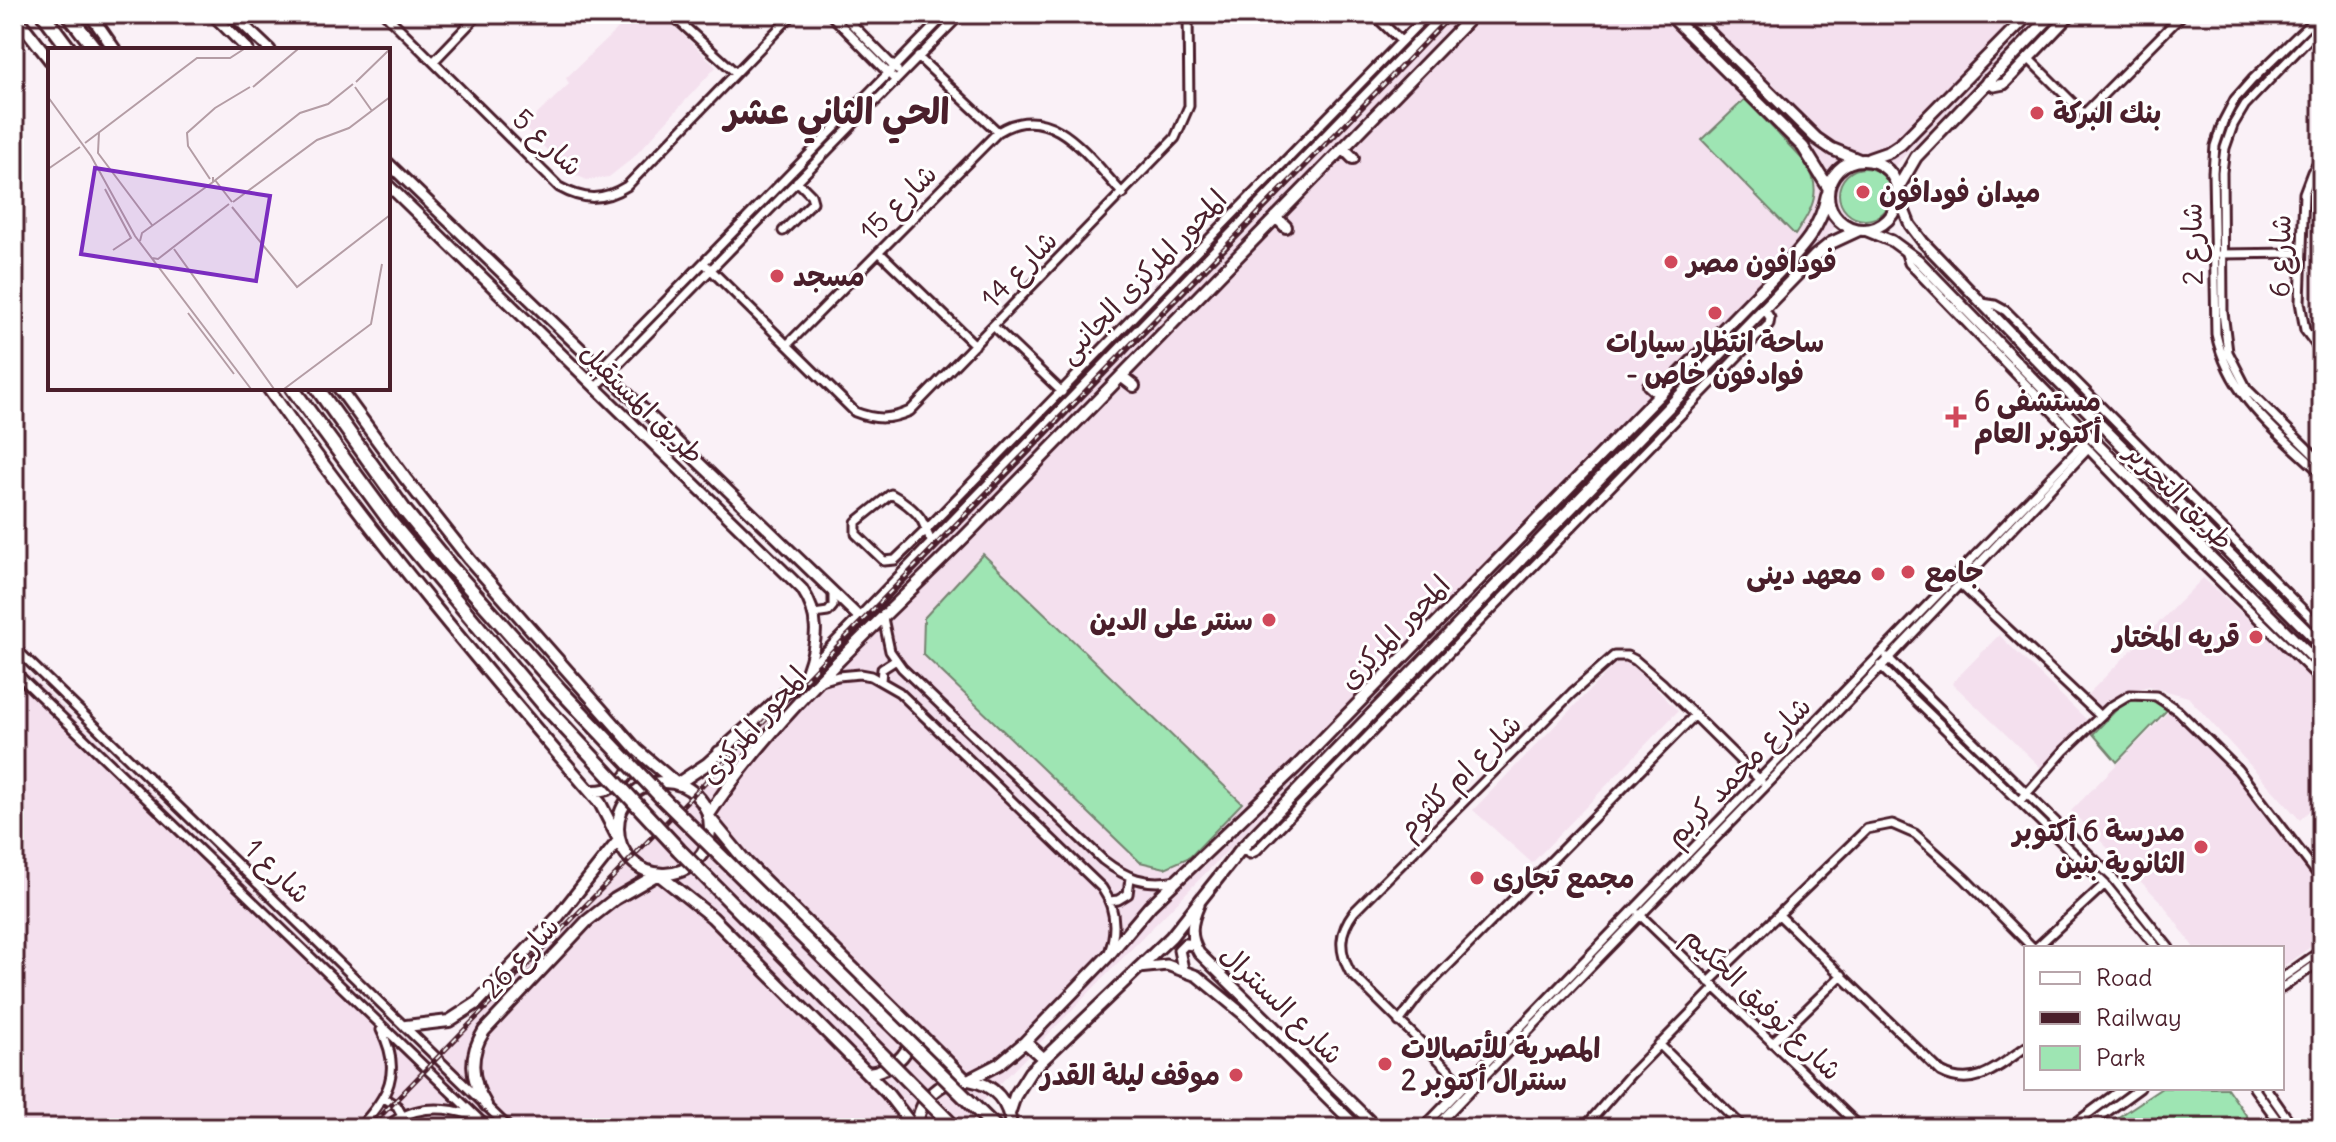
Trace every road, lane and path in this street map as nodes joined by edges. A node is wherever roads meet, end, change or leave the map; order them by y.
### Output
1 (14, 14) edge
2 (43, 14) edge
3 (68, 14) edge
4 (90, 14) edge
5 (212, 14) edge
6 (232, 14) edge
7 (385, 14) edge
8 (479, 14) edge
9 (671, 14) edge
10 (793, 14) edge
11 (830, 14) edge
12 (842, 14) edge
13 (856, 14) edge
14 (946, 14) edge
15 (961, 14) edge
16 (1188, 14) edge
17 (1373, 14) edge
18 (1428, 14) edge
19 (1445, 14) edge
20 (1474, 14) edge
21 (1690, 14) edge
22 (2029, 14) edge
23 (2053, 14) edge
24 (2071, 14) edge
25 (2183, 14) edge
26 (1672, 15) edge
27 (2321, 15) edge
28 (846, 24) junction
29 (2322, 25) edge
30 (1401, 41) junction
31 (68, 48) edge
32 (94, 48) edge
33 (114, 48) edge
34 (246, 48) edge
35 (268, 48) edge
36 (48, 57) edge
37 (918, 57) junction
38 (2028, 58) junction
39 (434, 61) junction
40 (892, 70) junction
41 (736, 73) junction
42 (898, 77) junction
43 (1987, 81) junction
44 (1958, 86) junction
45 (1971, 97) junction
46 (998, 132) junction
47 (2215, 146) junction
48 (1343, 148) junction
49 (2225, 148) junction
50 (1353, 158) dead end
51 (2322, 158) edge
52 (1863, 160) junction
53 (390, 165) edge
54 (1286, 171) junction
55 (797, 181) junction
56 (390, 187) edge
57 (1828, 191) junction
58 (1898, 192) junction
59 (1123, 194) junction
60 (1276, 217) junction
61 (1286, 227) dead end
62 (1862, 230) junction
63 (2218, 230) junction
64 (783, 231) dead end
65 (1919, 238) junction
66 (1904, 249) junction
67 (879, 252) junction
68 (2300, 253) junction
69 (2219, 254) junction
70 (704, 263) junction
71 (1226, 269) junction
72 (711, 270) junction
73 (1236, 279) dead end
74 (1982, 303) junction
75 (1765, 310) junction
76 (994, 327) junction
77 (787, 345) junction
78 (975, 345) junction
79 (2322, 353) edge
80 (604, 372) junction
81 (1121, 376) junction
82 (591, 385) junction
83 (1649, 385) dead end
84 (1134, 386) dead end
85 (1075, 387) junction
86 (269, 390) edge
87 (293, 390) edge
88 (318, 390) edge
89 (340, 390) edge
90 (2244, 391) junction
91 (1062, 392) junction
92 (1659, 394) junction
93 (2057, 417) junction
94 (2074, 421) junction
95 (2086, 446) junction
96 (2322, 463) edge
97 (2322, 474) edge
98 (925, 531) junction
99 (933, 543) junction
100 (2192, 553) junction
101 (1501, 556) junction
102 (2210, 557) junction
103 (1514, 569) junction
104 (1477, 581) junction
105 (1957, 581) junction
106 (833, 593) junction
107 (1490, 593) junction
108 (814, 614) junction
109 (2289, 615) junction
110 (860, 618) junction
111 (883, 618) junction
112 (2277, 623) junction
113 (2322, 629) edge
114 (2309, 634) junction
115 (2298, 645) junction
116 (2322, 646) edge
117 (14, 647) edge
118 (1886, 657) junction
119 (896, 660) junction
120 (1878, 665) junction
121 (2322, 667) edge
122 (14, 671) edge
123 (806, 674) junction
124 (821, 681) junction
125 (881, 681) junction
126 (2322, 681) edge
127 (1695, 715) junction
128 (2100, 716) junction
129 (105, 735) junction
130 (93, 747) junction
131 (637, 750) junction
132 (719, 752) junction
133 (1986, 755) junction
134 (1980, 762) junction
135 (736, 773) junction
136 (1763, 782) junction
137 (677, 784) junction
138 (590, 791) junction
139 (2023, 797) junction
140 (708, 816) junction
141 (619, 840) junction
142 (1241, 849) junction
143 (658, 874) junction
144 (1130, 878) junction
145 (1181, 878) junction
146 (2322, 880) edge
147 (2105, 884) junction
148 (1203, 897) junction
149 (1110, 901) junction
150 (1637, 913) junction
151 (1779, 915) junction
152 (1194, 945) junction
153 (2032, 946) edge
154 (2036, 946) edge
155 (2155, 946) edge
156 (2167, 946) edge
157 (529, 950) junction
158 (2322, 950) edge
159 (1107, 957) junction
160 (2322, 960) edge
161 (541, 968) junction
162 (1135, 969) junction
163 (1183, 969) junction
164 (1842, 975) junction
165 (2284, 977) edge
166 (1712, 985) junction
167 (2284, 987) edge
168 (1399, 1022) junction
169 (379, 1024) junction
170 (406, 1026) junction
171 (914, 1030) junction
172 (1025, 1042) junction
173 (1772, 1043) junction
174 (1659, 1044) junction
175 (2024, 1048) edge
176 (1043, 1058) junction
177 (868, 1073) junction
178 (967, 1080) junction
179 (1465, 1086) junction
180 (2120, 1090) edge
181 (2137, 1090) edge
182 (2255, 1090) edge
183 (2267, 1090) edge
184 (384, 1098) junction
185 (486, 1105) junction
186 (402, 1115) junction
187 (477, 1118) junction
188 (1010, 1120) edge
189 (359, 1128) edge
190 (386, 1128) edge
191 (488, 1128) edge
192 (509, 1128) edge
193 (916, 1128) edge
194 (955, 1128) edge
195 (996, 1128) edge
196 (1022, 1128) edge
197 (1358, 1128) edge
198 (1377, 1128) edge
199 (1423, 1128) edge
200 (1434, 1128) edge
201 (1584, 1128) edge
202 (1744, 1128) edge
203 (1861, 1128) edge
204 (2069, 1128) edge
205 (2085, 1128) edge
206 (2283, 1128) edge
207 (2294, 1128) edge

1 - 36 main road
2 - 31 highway
3 - 32 highway
4 - 33 main road
5 - 34 street
6 - 35 street
7 - 39 street, شارع 5
8 - 39 street
9 - 41 street
10 - 41 street, شارع 5
11 - 28 street
12 - 28 street
13 - 28 street
14 - 40 street
15 - 37 street
16 - 59 street, شارع 14
17 - 30 street
18 - 30 street
19 - 54 main road, المحور المركزى
20 - 48 main road, المحور المركزى
21 - 52 main road
22 - 44 main road
23 - 43 main road
24 - 38 street
25 - 38 street
26 - 57 main road
27 - 47 street, شارع 2
28 - 40 street
29 - 49 street, شارع 2
30 - 54 street
37 - 42 street
37 - 46 street
38 - 43 street
39 - 41 street, شارع 5
40 - 42 street
40 - 70 street
42 - 55 street
43 - 45 main road
44 - 45 main road
44 - 52 main road
45 - 58 main road
46 - 59 street, شارع 15
46 - 67 street, شارع 15
47 - 49 street
47 - 63 street, شارع 2
48 - 50 main road
48 - 60 main road, المحور المركزى
49 - 63 street, شارع 2
51 - 68 street, شارع 6
52 - 57 main road
52 - 58 main road
53 - 80 street, طريق المستقبل
54 - 85 main road, المحور المركزى
55 - 64 street
55 - 72 street
56 - 82 street, طريق المستقبل
57 - 62 main road
57 - 92 main road, المحور المركزى
58 - 62 main road
58 - 65 street, طريق التحرير
59 - 76 street, شارع 14
60 - 61 main road
60 - 71 main road, المحور المركزى
62 - 66 street, طريق التحرير
62 - 75 main road, المحور المركزى
63 - 69 street, شارع 2
65 - 66 street
65 - 74 street, طريق التحرير
66 - 93 street
66 - 94 street, طريق التحرير
67 - 77 street, شارع 15
67 - 78 street
68 - 69 street
68 - 79 street, شارع 6
69 - 90 street, شارع 2
70 - 72 street, شارع 14
70 - 80 street
71 - 73 main road
71 - 81 main road, المحور المركزى
72 - 77 street, شارع 14
72 - 80 street
74 - 109 street, طريق التحرير
74 - 113 street
75 - 103 main road, المحور المركزى
75 - 142 street
76 - 78 street, شارع 14
76 - 91 street
77 - 78 street, شارع 14
80 - 82 street
80 - 106 street, طريق المستقبل
81 - 84 main road
81 - 111 main road, المحور المركزى
82 - 108 street, طريق المستقبل
83 - 92 main road
85 - 91 street, المحور المركزى الجانبى
85 - 99 main road, المحور المركزى
86 - 138 main road
87 - 194 highway, bridge
88 - 195 highway, bridge
89 - 131 main road
90 - 96 street, شارع 2
90 - 97 street, شارع 2
91 - 98 street, المحور المركزى الجانبى
92 - 101 main road, المحور المركزى
93 - 94 street
93 - 95 street
94 - 102 street, طريق التحرير
95 - 100 street
95 - 105 street, شارع محمد كريم
98 - 98 street, المحور المركزى الجانبى
98 - 99 street
99 - 110 main road, المحور المركزى
100 - 102 street
100 - 126 street
101 - 103 main road
101 - 104 main road, المحور المركزى
102 - 112 street, طريق التحرير
103 - 107 main road, المحور المركزى
104 - 107 main road
104 - 145 main road, المحور المركزى
105 - 118 street, شارع محمد كريم
105 - 128 street
106 - 108 street
106 - 110 street, طريق المستقبل
107 - 142 main road, المحور المركزى
108 - 123 street
109 - 112 street
109 - 114 street, طريق التحرير
110 - 123 main road, المحور المركزى
111 - 119 street
111 - 124 main road, المحور المركزى
112 - 115 street, طريق التحرير
114 - 115 street
114 - 116 street, طريق التحرير
115 - 121 street, طريق التحرير
117 - 129 street, شارع 1
118 - 120 street, شارع محمد كريم
118 - 133 street
119 - 125 street
119 - 144 street
120 - 134 street
120 - 136 street, شارع محمد كريم
122 - 130 street, شارع 1
123 - 132 main road, المحور المركزى
124 - 125 street
124 - 135 main road, المحور المركزى
125 - 149 street
127 - 136 street, شارع ام كلثوم
127 - 168 street
127 - 168 street, شارع ام كلثوم
128 - 139 street
128 - 146 street
129 - 130 street
129 - 170 street, شارع 1
130 - 169 street, شارع 1
131 - 137 main road
131 - 138 main road
132 - 135 main road
132 - 137 main road, المحور المركزى
133 - 134 street
133 - 139 street
134 - 139 street
135 - 140 main road, المحور المركزى
136 - 150 street, شارع محمد كريم
137 - 140 main road, المحور المركزى
137 - 141 main road, المحور المركزى
138 - 141 main road
139 - 147 street
139 - 156 street
140 - 143 main road, المحور المركزى
140 - 171 main road
141 - 143 main road
141 - 157 main road, شارع 26
142 - 148 main road, المحور المركزى
143 - 161 main road, شارع 26
143 - 177 main road
144 - 145 street
144 - 149 street
145 - 159 main road, المحور المركزى
147 - 154 street
147 - 155 street
148 - 152 street, شارع السنترال
148 - 162 main road, المحور المركزى
149 - 159 street
150 - 166 street, شارع توفيق الحكيم
150 - 179 street, شارع محمد كريم
150 - 200 street, شارع محمد كريم
151 - 153 street
151 - 164 street
151 - 166 street
152 - 163 street
152 - 198 street, شارع السنترال
157 - 161 main road
157 - 170 main road, شارع 26
158 - 165 street
159 - 172 main road, المحور المركزى
160 - 167 street
161 - 185 main road, شارع 26
162 - 163 street, شارع السنترال
162 - 176 main road, المحور المركزى
163 - 197 street, شارع السنترال
164 - 173 street
164 - 175 street
166 - 173 street, شارع توفيق الحكيم
166 - 174 street
168 - 179 street, شارع ام كلثوم
169 - 184 street
169 - 187 street, شارع 1
170 - 185 street, شارع 1
171 - 177 main road
171 - 178 main road
172 - 176 main road
172 - 178 main road, المحور المركزى
173 - 203 street, شارع توفيق الحكيم
174 - 201 street
174 - 202 street
176 - 188 main road, المحور المركزى
177 - 193 main road
178 - 188 main road
178 - 193 main road, المحور المركزى
179 - 199 street, شارع محمد كريم
180 - 204 street
181 - 205 street
182 - 206 street
183 - 207 street
184 - 186 street
184 - 189 street
185 - 192 street, شارع 1
186 - 187 street
186 - 190 street
187 - 191 street, شارع 1
188 - 196 main road

